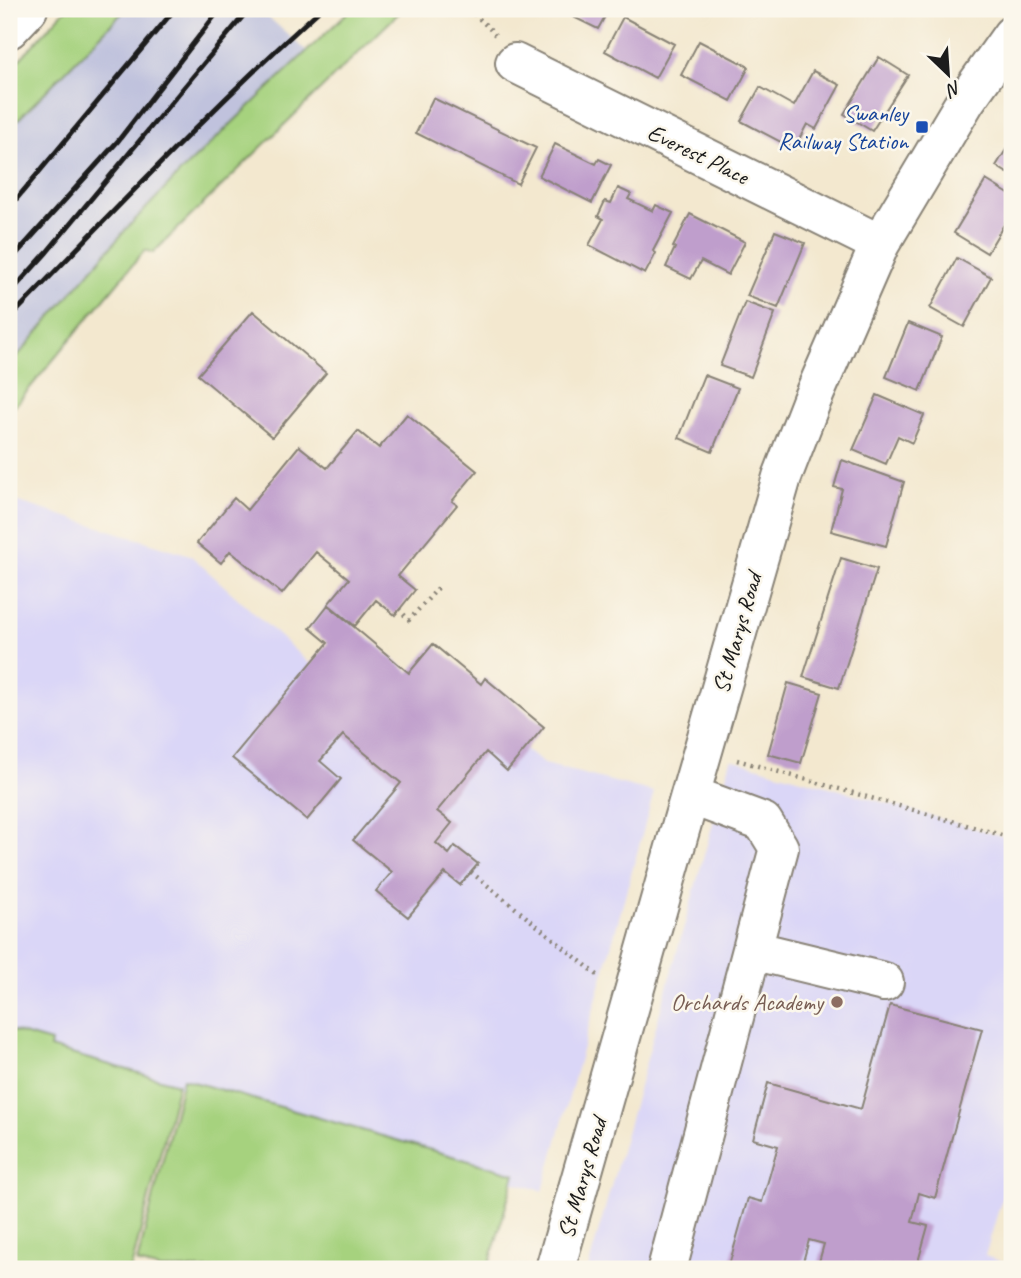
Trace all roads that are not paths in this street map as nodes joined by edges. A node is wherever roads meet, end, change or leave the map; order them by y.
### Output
1 (28, 9) edge
2 (9, 29) edge
3 (1012, 36) edge
4 (515, 63) dead end
5 (880, 244) junction
6 (690, 794) junction
7 (752, 950) junction
8 (884, 982) dead end
9 (555, 1269) edge
10 (667, 1269) edge

1 - 2 street
3 - 5 street, St Marys Road
4 - 5 street, Everest Place
5 - 6 street, St Marys Road
6 - 7 street
6 - 9 street, St Marys Road
7 - 8 street
7 - 10 street

